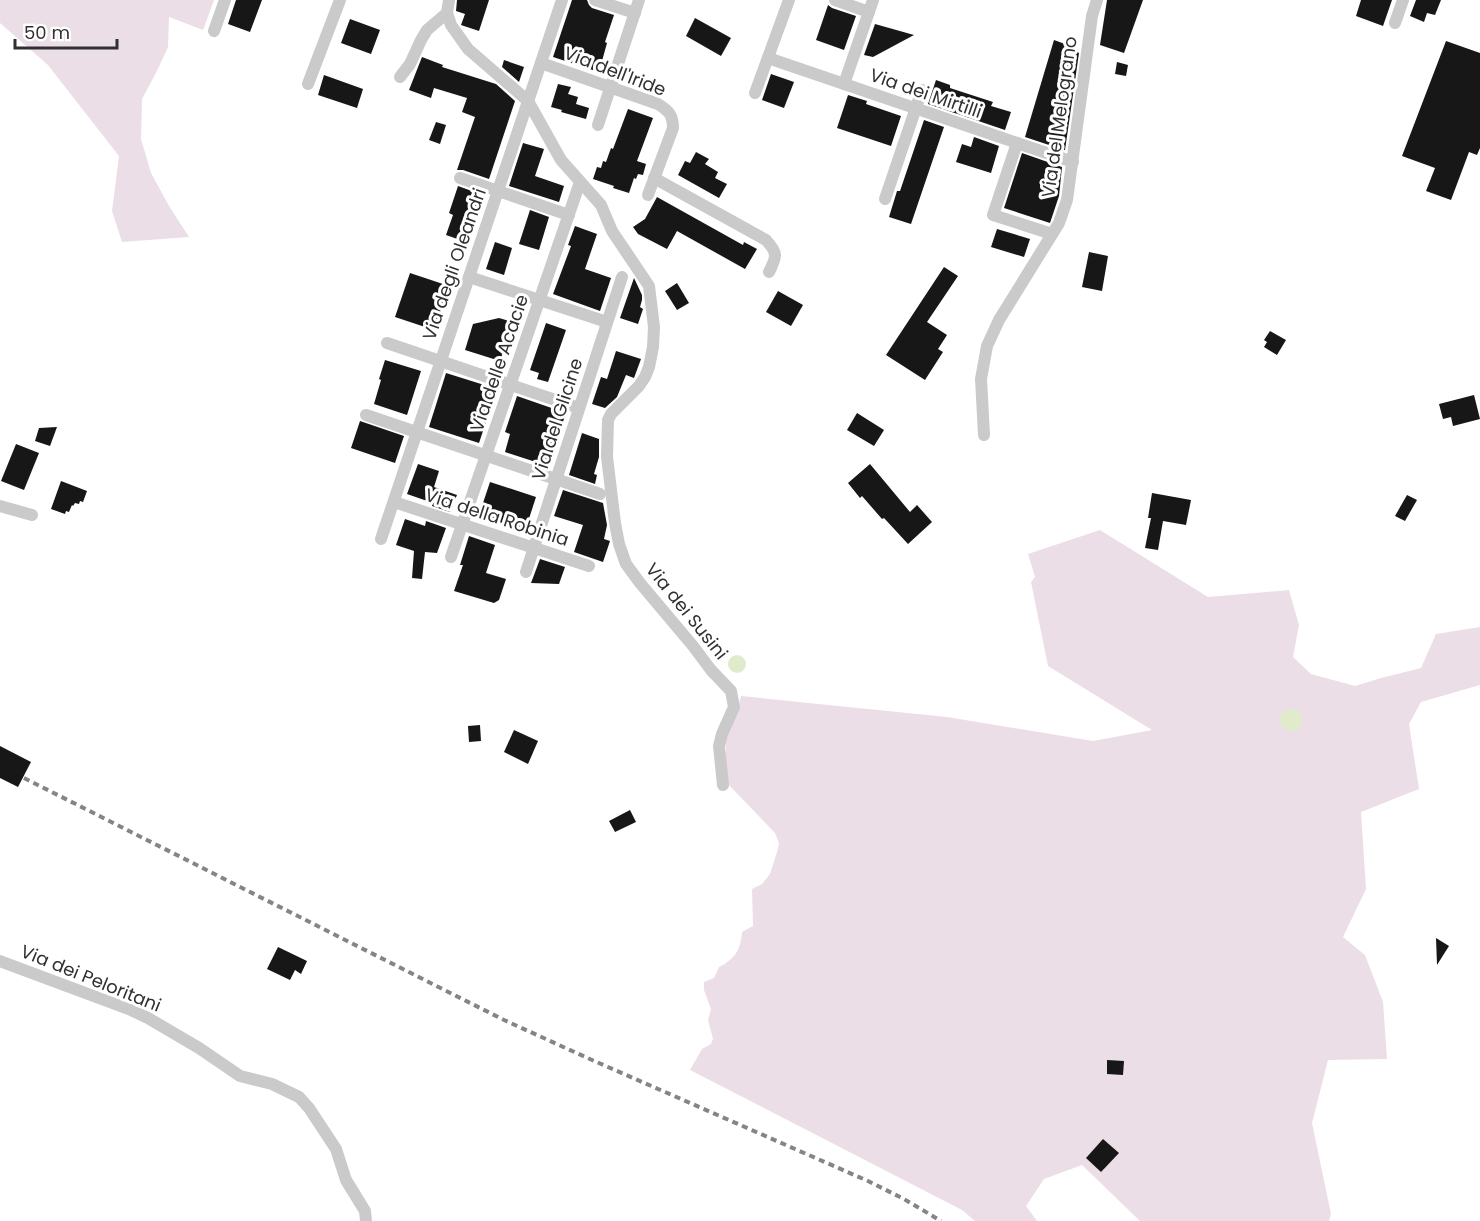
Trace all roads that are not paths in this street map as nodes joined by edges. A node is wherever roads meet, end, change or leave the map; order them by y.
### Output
1 (225, 0) edge
2 (339, 0) edge
3 (562, 0) edge
4 (595, 0) edge
5 (639, 0) edge
6 (789, 0) edge
7 (834, 0) edge
8 (1097, 0) edge
9 (1403, 0) edge
10 (448, 6) edge
11 (871, 6) edge
12 (635, 13) junction
13 (1395, 23) dead end
14 (214, 31) dead end
15 (768, 58) junction
16 (541, 63) junction
17 (400, 77) dead end
18 (308, 84) dead end
19 (844, 84) junction
20 (610, 87) junction
21 (922, 90) dead end
22 (755, 93) dead end
23 (528, 101) junction
24 (916, 108) junction
25 (598, 125) dead end
26 (1017, 142) junction
27 (1073, 162) junction
28 (460, 178) dead end
29 (654, 178) junction
30 (580, 182) junction
31 (498, 191) junction
32 (648, 195) dead end
33 (885, 199) dead end
34 (569, 215) junction
35 (1052, 234) junction
36 (769, 272) dead end
37 (469, 277) junction
38 (622, 277) dead end
39 (540, 300) junction
40 (607, 322) junction
41 (387, 343) dead end
42 (441, 362) junction
43 (510, 385) junction
44 (579, 408) junction
45 (366, 416) dead end
46 (417, 432) junction
47 (984, 435) dead end
48 (486, 456) junction
49 (556, 479) junction
50 (600, 494) dead end
51 (394, 502) junction
52 (0, 506) edge
53 (32, 515) dead end
54 (462, 524) junction
55 (381, 539) dead end
56 (534, 548) junction
57 (452, 556) dead end
58 (590, 566) dead end
59 (526, 572) dead end
60 (723, 785) dead end
61 (0, 961) edge
62 (366, 1221) edge

1 - 14 street
2 - 18 street
3 - 16 street, Via degli Oleandri
4 - 12 street
5 - 12 street
6 - 15 street
7 - 11 street
8 - 27 street, Via del Melograno
9 - 13 street
10 - 17 street
10 - 23 street, Via dei Susini
11 - 19 street
12 - 20 street
15 - 19 street, Via dei Mirtilli
15 - 22 street
16 - 20 street, Via dell'Iride
16 - 23 street, Via degli Oleandri
19 - 24 street, Via dei Mirtilli
20 - 25 street
20 - 29 street, Via dell'Iride
21 - 24 street
23 - 30 street, Via dei Susini
23 - 31 street, Via degli Oleandri
24 - 26 street, Via dei Mirtilli
24 - 33 street
26 - 27 street, Via dei Mirtilli
26 - 35 street
27 - 35 street, Via del Melograno
28 - 31 street
29 - 32 street
29 - 36 street
30 - 34 street, Via delle Acacie
30 - 60 street, Via dei Susini
31 - 34 street
31 - 37 street, Via degli Oleandri
34 - 39 street, Via delle Acacie
35 - 47 street, Via del Melograno
37 - 39 street
37 - 42 street, Via degli Oleandri
38 - 40 street, Via del Glicine
39 - 40 street
39 - 43 street, Via delle Acacie
40 - 44 street, Via del Glicine
41 - 42 street
42 - 43 street
42 - 46 street, Via degli Oleandri
43 - 44 street
43 - 48 street, Via delle Acacie
44 - 49 street, Via del Glicine
45 - 46 street
46 - 48 street
46 - 51 street, Via degli Oleandri
48 - 49 street
48 - 54 street, Via delle Acacie
49 - 50 street
49 - 56 street, Via del Glicine
51 - 54 street, Via della Robinia
51 - 55 street, Via degli Oleandri
52 - 53 street
54 - 56 street, Via della Robinia
54 - 57 street, Via delle Acacie
56 - 58 street, Via della Robinia
56 - 59 street, Via del Glicine
61 - 62 street, Via dei Peloritani

